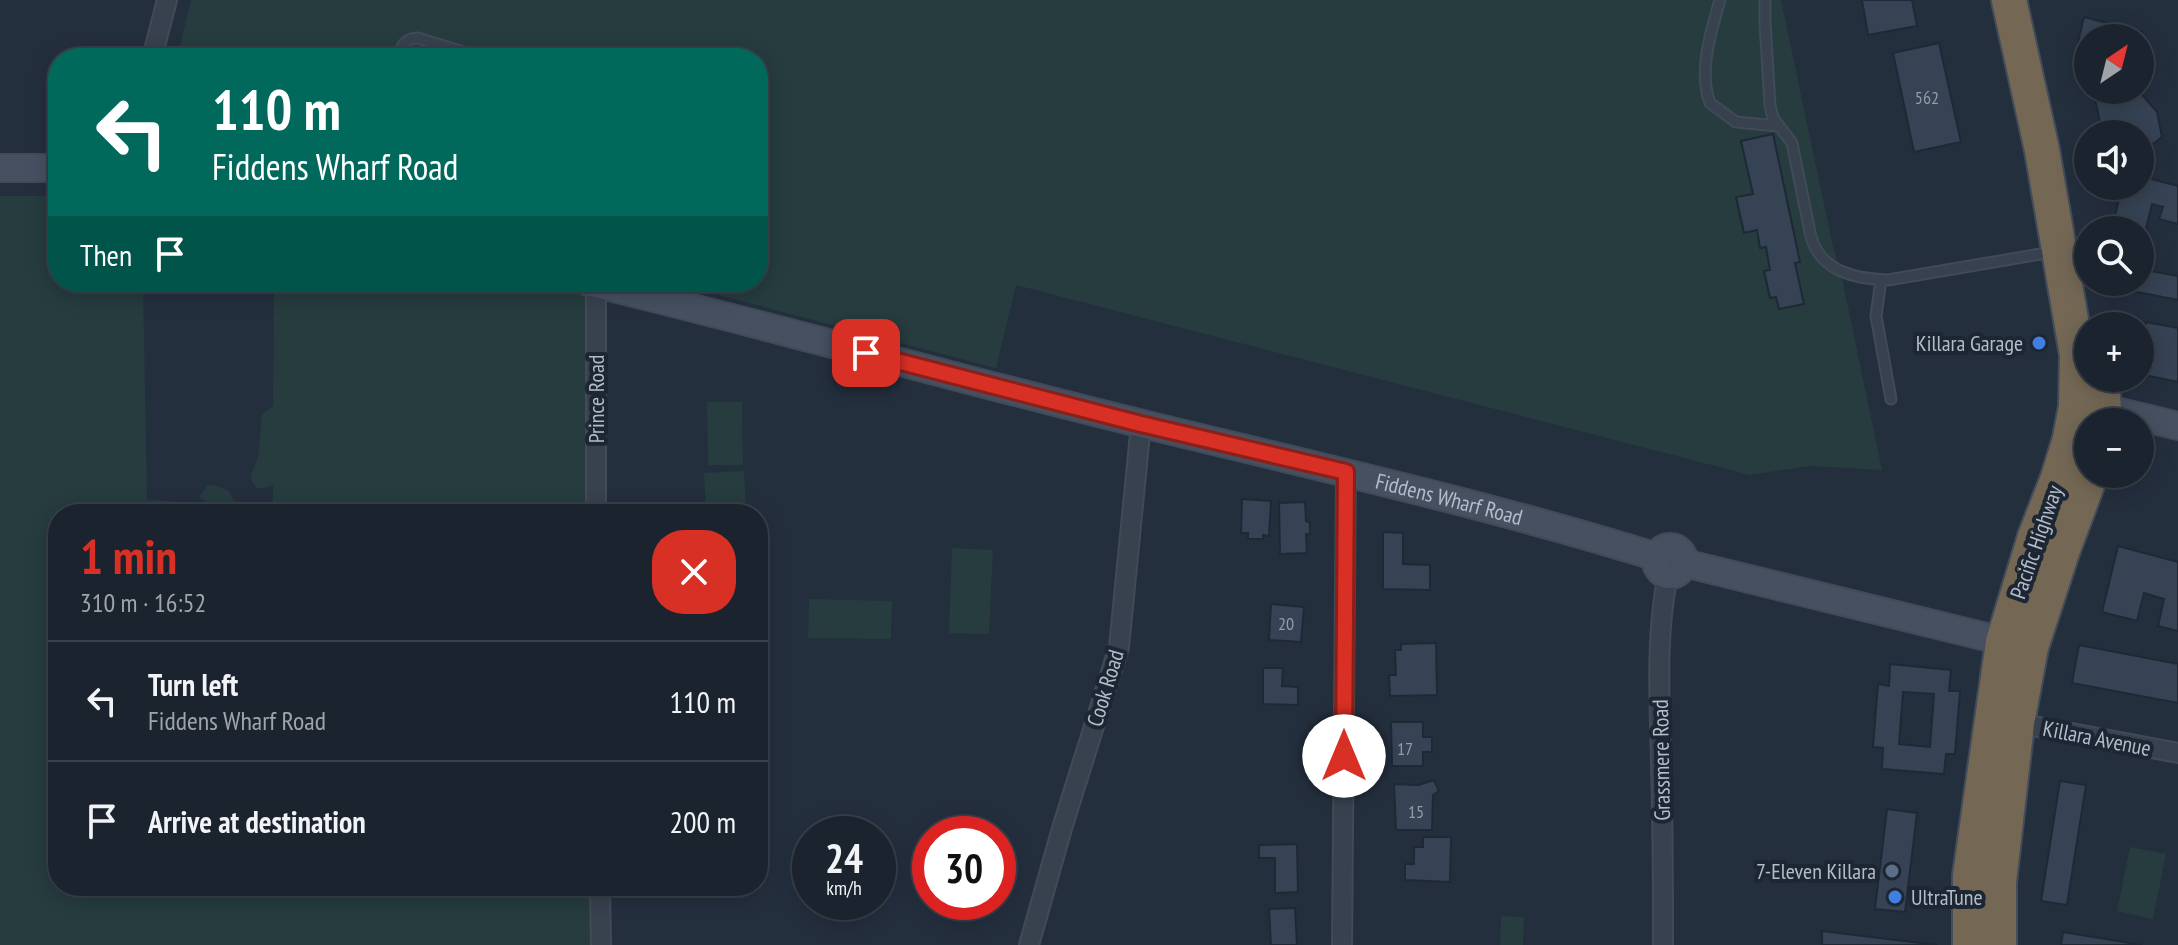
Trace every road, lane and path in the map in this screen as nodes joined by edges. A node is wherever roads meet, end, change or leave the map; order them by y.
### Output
1 (167, 0) edge
2 (1720, 0) edge
3 (1765, 0) edge
4 (2009, 0) edge
5 (2028, 0) edge
6 (155, 48) edge
7 (402, 48) edge
8 (450, 48) edge
9 (1778, 126) junction
10 (0, 168) edge
11 (48, 168) edge
12 (2059, 251) junction
13 (1881, 280) junction
14 (594, 292) edge
15 (626, 292) edge
16 (2090, 312) edge
17 (1891, 399) dead end
18 (2096, 404) edge
19 (1141, 424) junction
20 (2178, 426) edge
21 (1346, 472) junction
22 (2086, 488) edge
23 (596, 504) edge
24 (1670, 565) junction
25 (2017, 644) junction
26 (2017, 723) junction
27 (2178, 753) edge
28 (600, 896) edge
29 (601, 945) edge
30 (1029, 945) edge
31 (1342, 945) edge
32 (1663, 945) edge
33 (1970, 945) edge
34 (1999, 945) edge

1 - 6 street
2 - 9 lane
3 - 9 lane
4 - 12 highway, Pacific Highway
5 - 16 highway
7 - 8 lane
9 - 13 lane
10 - 11 street
12 - 13 lane
12 - 18 highway, Pacific Highway
13 - 17 lane
14 - 23 street, Prince Road
15 - 19 street, Fiddens Wharf Road
18 - 20 street
18 - 25 highway, Pacific Highway
19 - 21 street, Fiddens Wharf Road
19 - 30 street, Cook Road
21 - 24 street, Fiddens Wharf Road
21 - 31 street
22 - 25 highway, Pacific Highway
24 - 25 street, Fiddens Wharf Road
24 - 32 street, Grassmere Road
25 - 26 highway, Pacific Highway
25 - 33 highway, Pacific Highway
26 - 27 street, Killara Avenue
26 - 34 highway, Pacific Highway
28 - 29 street

